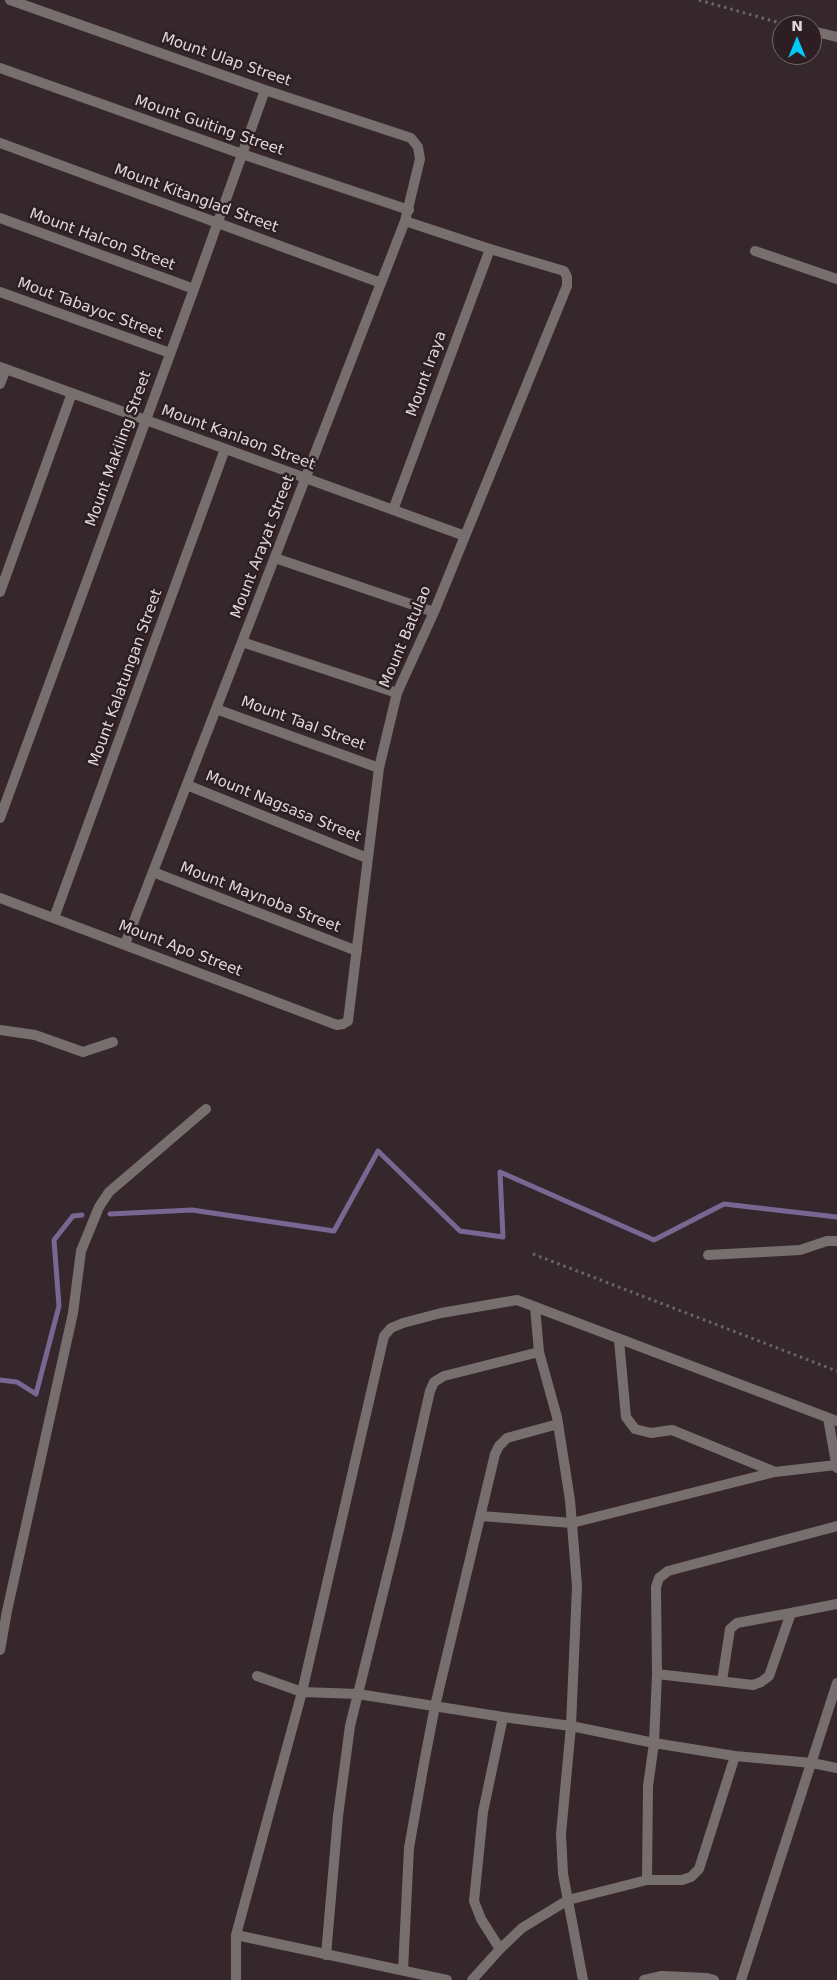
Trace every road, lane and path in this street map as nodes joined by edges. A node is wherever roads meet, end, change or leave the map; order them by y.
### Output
1 (10, 0) edge
2 (699, 0) edge
3 (772, 21) edge
4 (822, 33) edge
5 (837, 37) edge
6 (0, 68) edge
7 (265, 90) junction
8 (0, 143) edge
9 (242, 154) junction
10 (420, 159) joint
11 (409, 210) junction
12 (0, 218) edge
13 (406, 221) junction
14 (218, 223) junction
15 (490, 249) junction
16 (755, 251) dead end
17 (837, 279) edge
18 (381, 283) junction
19 (194, 289) junction
20 (0, 292) edge
21 (170, 353) junction
22 (3, 368) edge
23 (0, 384) edge
24 (72, 393) junction
25 (146, 420) junction
26 (225, 449) junction
27 (306, 478) junction
28 (393, 510) junction
29 (465, 536) junction
30 (275, 558) junction
31 (0, 592) edge
32 (434, 612) junction
33 (242, 642) junction
34 (397, 694) junction
35 (216, 709) junction
36 (379, 768) junction
37 (187, 785) junction
38 (0, 818) edge
39 (367, 858) junction
40 (153, 872) junction
41 (0, 898) edge
42 (54, 918) junction
43 (125, 944) junction
44 (357, 951) junction
45 (348, 1021) joint
46 (0, 1030) edge
47 (113, 1042) dead end
48 (206, 1110) dead end
49 (837, 1241) edge
50 (533, 1254) dead end
51 (708, 1255) dead end
52 (535, 1307) junction
53 (619, 1340) junction
54 (539, 1352) junction
55 (837, 1371) edge
56 (832, 1420) edge
57 (558, 1424) junction
58 (836, 1466) edge
59 (775, 1472) junction
60 (481, 1516) junction
61 (572, 1522) junction
62 (837, 1526) edge
63 (837, 1604) edge
64 (791, 1613) junction
65 (0, 1650) edge
66 (657, 1674) junction
67 (257, 1676) dead end
68 (722, 1681) junction
69 (837, 1683) edge
70 (302, 1692) junction
71 (358, 1694) junction
72 (435, 1706) junction
73 (503, 1717) junction
74 (571, 1726) junction
75 (654, 1743) junction
76 (735, 1756) junction
77 (812, 1763) junction
78 (837, 1768) edge
79 (647, 1880) junction
80 (568, 1900) junction
81 (236, 1935) junction
82 (500, 1949) junction
83 (326, 1955) junction
84 (403, 1970) junction
85 (236, 1980) edge
86 (447, 1980) edge
87 (472, 1980) edge
88 (583, 1980) edge
89 (644, 1980) edge
90 (714, 1980) edge
91 (741, 1980) edge

1 - 7 street, Mount Ulap Street
2 - 3 path
4 - 5 street
6 - 9 street, Mount Guiting Street
7 - 9 street, Mount Makiling Street
7 - 10 street, Mount Ulap Street
8 - 14 street, Mount Kitanglad Street
9 - 11 street, Mount Guiting Street
9 - 14 street, Mount Makiling Street
10 - 11 street, Mount Arayat Street
11 - 13 street, Mount Arayat Street
12 - 19 street, Mount Halcon Street
13 - 15 street
13 - 18 street, Mount Arayat Street
14 - 18 street, Mount Kitanglad Street
14 - 19 street, Mount Makiling Street
15 - 28 street, Mount Iraya
15 - 29 street, Mount Batulao
16 - 17 street
18 - 27 street, Mount Arayat Street
19 - 21 street, Mount Makiling Street
20 - 21 street, Mout Tabayoc Street
21 - 25 street, Mount Makiling Street
22 - 23 street
22 - 24 street, Mount Kanlaon Street
24 - 25 street, Mount Kanlaon Street
24 - 31 street
25 - 26 street, Mount Kanlaon Street
25 - 38 street, Mount Makiling Street
26 - 27 street, Mount Kanlaon Street
26 - 42 street, Mount Kalatungan Street
27 - 28 street, Mount Kanlaon Street
27 - 30 street, Mount Arayat Street
28 - 29 street, Mount Kanlaon Street
29 - 32 street, Mount Batulao
30 - 32 street
30 - 33 street, Mount Arayat Street
32 - 34 street, Mount Batulao
33 - 34 street
33 - 35 street, Mount Arayat Street
34 - 36 street, Mount Batulao
35 - 36 street, Mount Taal Street
35 - 37 street, Mount Arayat Street
36 - 39 street, Mount Batulao
37 - 39 street, Mount Nagsasa Street
37 - 40 street, Mount Arayat Street
39 - 44 street, Mount Batulao
40 - 43 street, Mount Arayat Street
40 - 44 street, Mount Maynoba Street
41 - 42 street, Mount Apo Street
42 - 43 street, Mount Apo Street
43 - 45 street, Mount Apo Street
44 - 45 street, Mount Batulao
46 - 47 street
48 - 65 street
49 - 51 street
50 - 55 path
52 - 53 street
52 - 54 street
52 - 70 street
53 - 56 street
53 - 59 street
54 - 57 street
54 - 71 street
56 - 58 street
57 - 60 street
57 - 61 street
58 - 59 street
59 - 61 street
60 - 61 street
60 - 72 street
61 - 74 street
62 - 66 street
63 - 64 street
64 - 68 street
64 - 68 street
66 - 68 street
66 - 75 street
67 - 70 street
69 - 77 street
70 - 71 street
70 - 81 street
71 - 72 street
71 - 83 street
72 - 73 street
72 - 84 street
73 - 74 street
73 - 82 street
74 - 75 street
74 - 80 street
75 - 76 street
75 - 79 street
76 - 77 street
76 - 79 street
77 - 78 street
77 - 91 street
79 - 80 street
80 - 82 street
80 - 88 street
81 - 83 street
81 - 85 street
82 - 87 street
83 - 84 street
84 - 86 street
89 - 90 street

